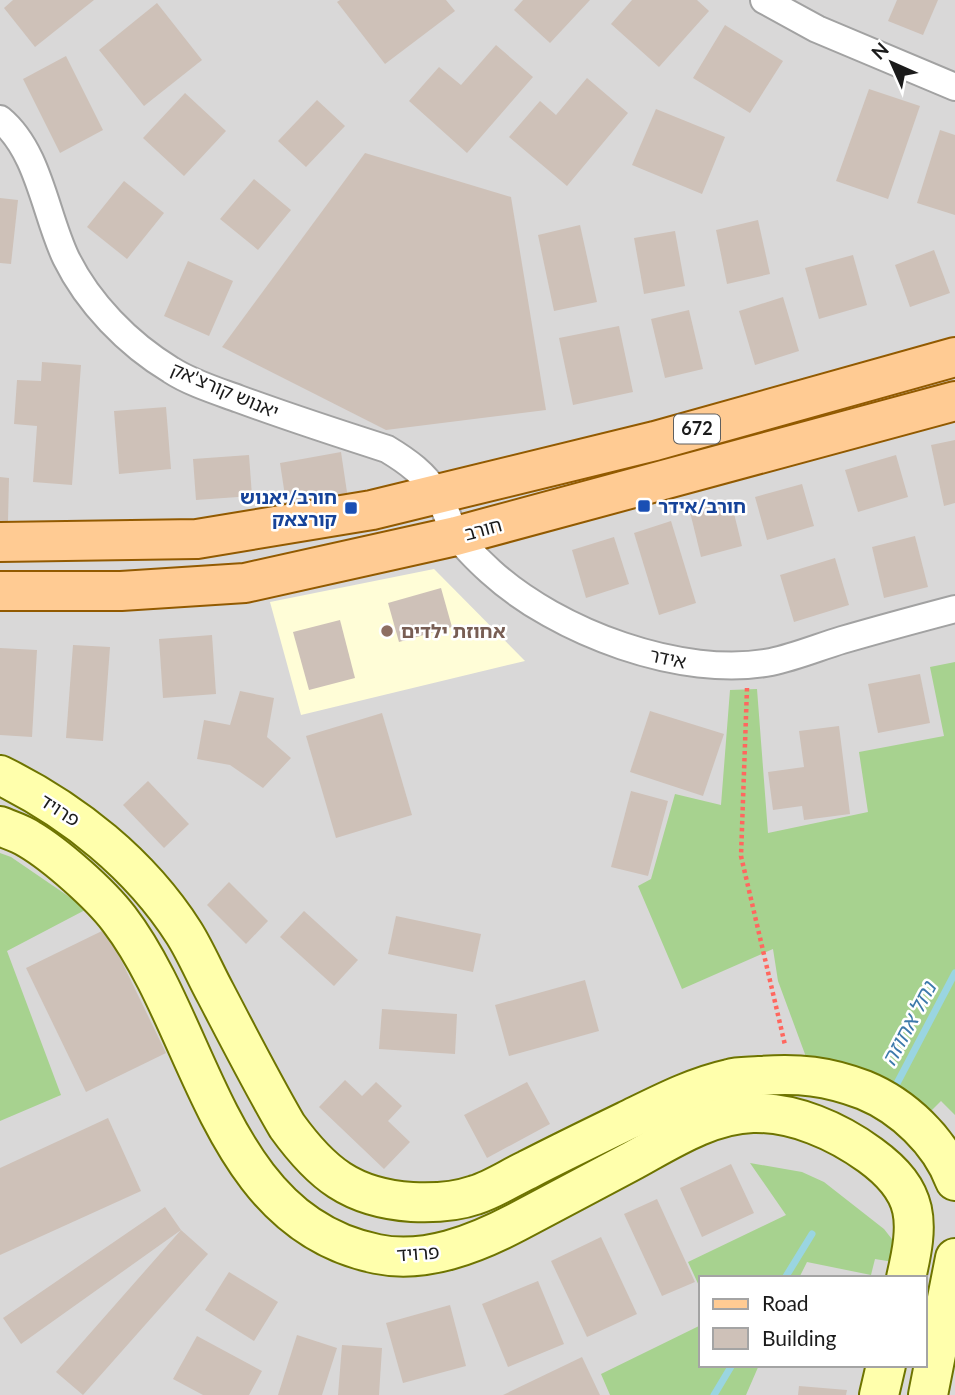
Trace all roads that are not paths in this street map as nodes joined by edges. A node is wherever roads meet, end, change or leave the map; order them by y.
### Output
1 (764, 0) edge
2 (955, 88) edge
3 (0, 119) edge
4 (955, 357) edge
5 (955, 401) edge
6 (438, 495) junction
7 (456, 536) junction
8 (0, 542) edge
9 (0, 591) edge
10 (955, 609) edge
11 (0, 775) edge
12 (0, 826) edge
13 (955, 1181) edge
14 (955, 1258) edge
15 (906, 1276) edge
16 (886, 1367) edge
17 (879, 1395) edge
18 (928, 1395) edge

1 - 2 street
3 - 6 street, יאנוש קורצ'אק
4 - 6 main road, 672
5 - 7 main road, חורב / 672
6 - 7 street, אידר
6 - 8 main road, 672
7 - 9 main road, חורב / 672
7 - 10 street, אידר
11 - 13 main road, פרויד
12 - 15 main road, פרויד
14 - 18 main road
16 - 17 main road

